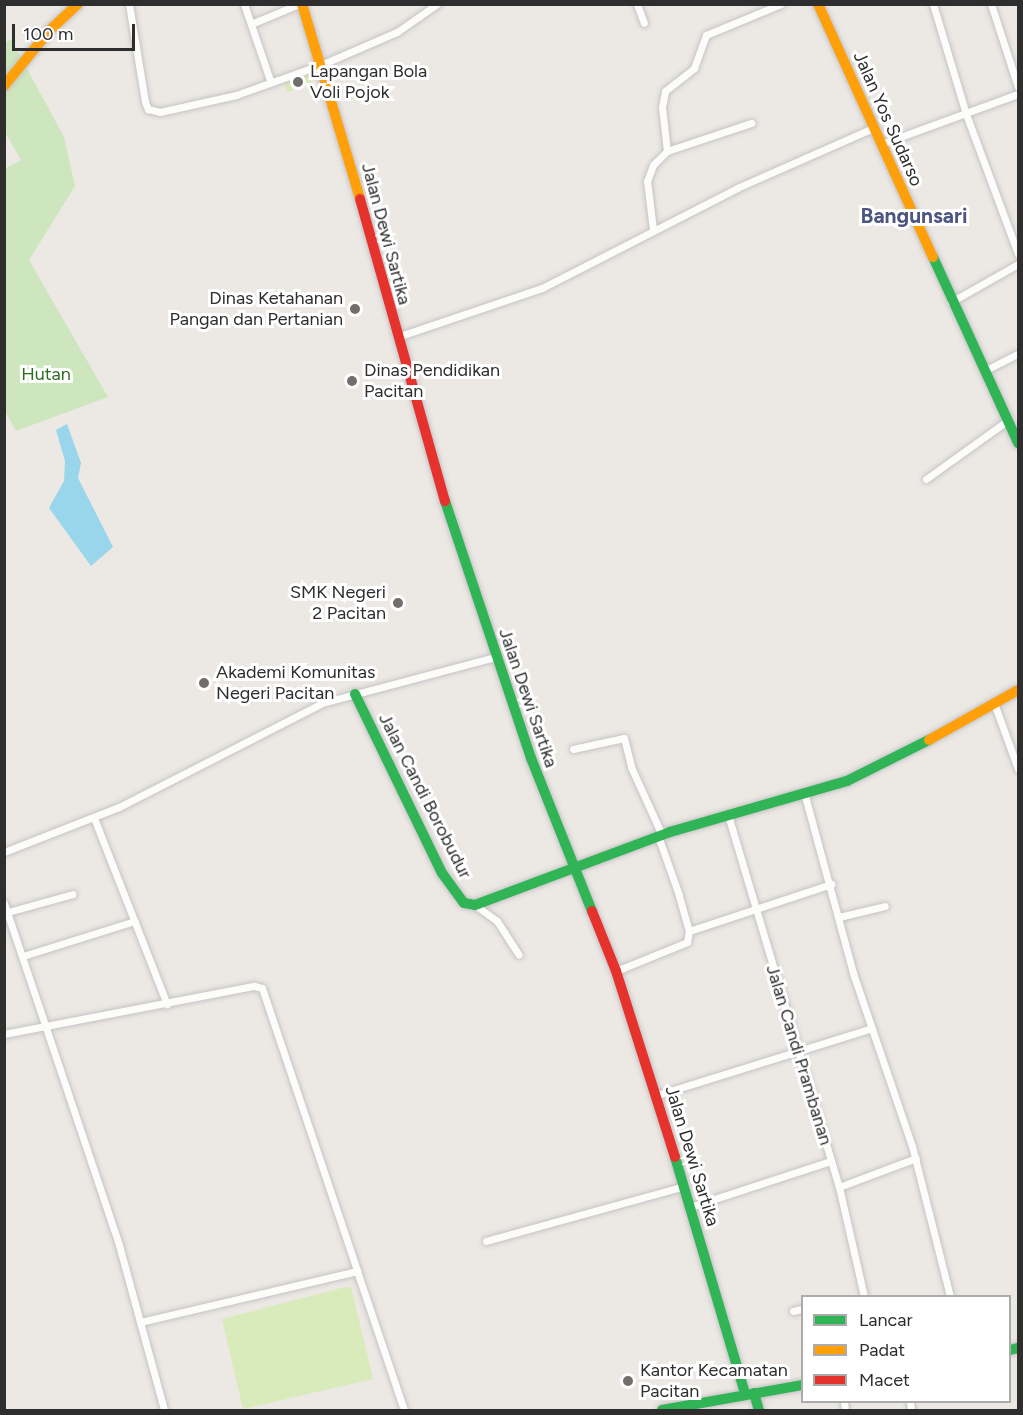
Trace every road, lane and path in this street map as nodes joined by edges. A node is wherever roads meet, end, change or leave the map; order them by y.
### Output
1 (78, 4) edge
2 (129, 4) edge
3 (244, 4) edge
4 (301, 4) edge
5 (437, 4) edge
6 (637, 4) edge
7 (781, 4) edge
8 (818, 4) edge
9 (933, 4) edge
10 (991, 4) edge
11 (644, 23) dead end
12 (251, 24) junction
13 (323, 64) junction
14 (271, 83) junction
15 (4, 86) edge
16 (1018, 87) edge
17 (1018, 94) edge
18 (966, 114) junction
19 (751, 123) dead end
20 (873, 128) junction
21 (881, 144) junction
22 (667, 151) junction
23 (653, 229) junction
24 (1018, 254) edge
25 (1018, 264) edge
26 (951, 302) junction
27 (397, 338) junction
28 (1018, 354) edge
29 (986, 370) junction
30 (1008, 420) junction
31 (1018, 443) edge
32 (926, 479) dead end
33 (495, 657) junction
34 (1018, 690) edge
35 (355, 694) junction
36 (994, 703) junction
37 (573, 749) dead end
38 (1018, 769) edge
39 (805, 796) junction
40 (728, 815) junction
41 (94, 818) junction
42 (660, 836) junction
43 (4, 852) edge
44 (573, 868) junction
45 (831, 884) junction
46 (73, 894) dead end
47 (4, 903) edge
48 (475, 905) junction
49 (885, 906) dead end
50 (8, 912) junction
51 (755, 912) junction
52 (839, 917) junction
53 (135, 921) junction
54 (688, 931) junction
55 (519, 955) dead end
56 (23, 956) junction
57 (616, 971) junction
58 (167, 1004) junction
59 (48, 1025) junction
60 (872, 1028) junction
61 (4, 1034) edge
62 (797, 1050) junction
63 (657, 1095) junction
64 (916, 1158) junction
65 (831, 1161) junction
66 (684, 1186) junction
67 (839, 1187) junction
68 (690, 1207) junction
69 (486, 1241) dead end
70 (357, 1271) junction
71 (864, 1295) edge
72 (950, 1295) edge
73 (801, 1310) edge
74 (793, 1311) dead end
75 (140, 1322) junction
76 (801, 1385) edge
77 (749, 1394) junction
78 (165, 1410) edge
79 (404, 1410) edge
80 (662, 1410) edge
81 (759, 1410) edge

1 - 15 street
2 - 14 street
3 - 12 street
4 - 12 street
4 - 13 street, Jalan Dewi Sartika
5 - 13 street
6 - 11 street
7 - 22 street
8 - 20 street, Jalan Yos Sudarso
9 - 18 street
10 - 16 street
12 - 14 street
13 - 14 street
13 - 27 street, Jalan Dewi Sartika
17 - 18 street
18 - 21 street
18 - 24 street
19 - 22 street
20 - 21 street, Jalan Yos Sudarso
20 - 23 street
21 - 26 street, Jalan Yos Sudarso
22 - 23 street
23 - 27 street
25 - 26 street
26 - 29 street, Jalan Yos Sudarso
27 - 33 street, Jalan Dewi Sartika
28 - 29 street
29 - 30 street, Jalan Yos Sudarso
30 - 31 street, Jalan Yos Sudarso
30 - 32 street
33 - 35 street
33 - 44 street, Jalan Dewi Sartika
34 - 36 street
35 - 41 street
35 - 48 street, Jalan Candi Borobudur
36 - 38 street
36 - 39 street
37 - 42 street
39 - 40 street
39 - 45 street
40 - 42 street
40 - 51 street, Jalan Candi Prambanan
41 - 43 street
41 - 53 street
42 - 44 street
42 - 54 street
44 - 48 street
44 - 57 street, Jalan Dewi Sartika
45 - 51 street
45 - 52 street
46 - 50 street
47 - 50 street
48 - 55 street
49 - 52 street
50 - 56 street
51 - 54 street
51 - 62 street, Jalan Candi Prambanan
52 - 60 street
53 - 56 street
53 - 58 street
54 - 57 street
56 - 59 street
57 - 63 street, Jalan Dewi Sartika
58 - 59 street
58 - 70 street
59 - 61 street
59 - 75 street
60 - 62 street
60 - 64 street
62 - 63 street
62 - 65 street, Jalan Candi Prambanan
63 - 66 street, Jalan Dewi Sartika
64 - 67 street
64 - 72 street
65 - 67 street, Jalan Candi Prambanan
65 - 68 street
66 - 68 street, Jalan Dewi Sartika
66 - 69 street
67 - 71 street, Jalan Candi Prambanan
68 - 77 street, Jalan Dewi Sartika
70 - 75 street
70 - 79 street
73 - 74 street
75 - 78 street
76 - 77 street
77 - 80 street
77 - 81 street, Jalan Dewi Sartika

